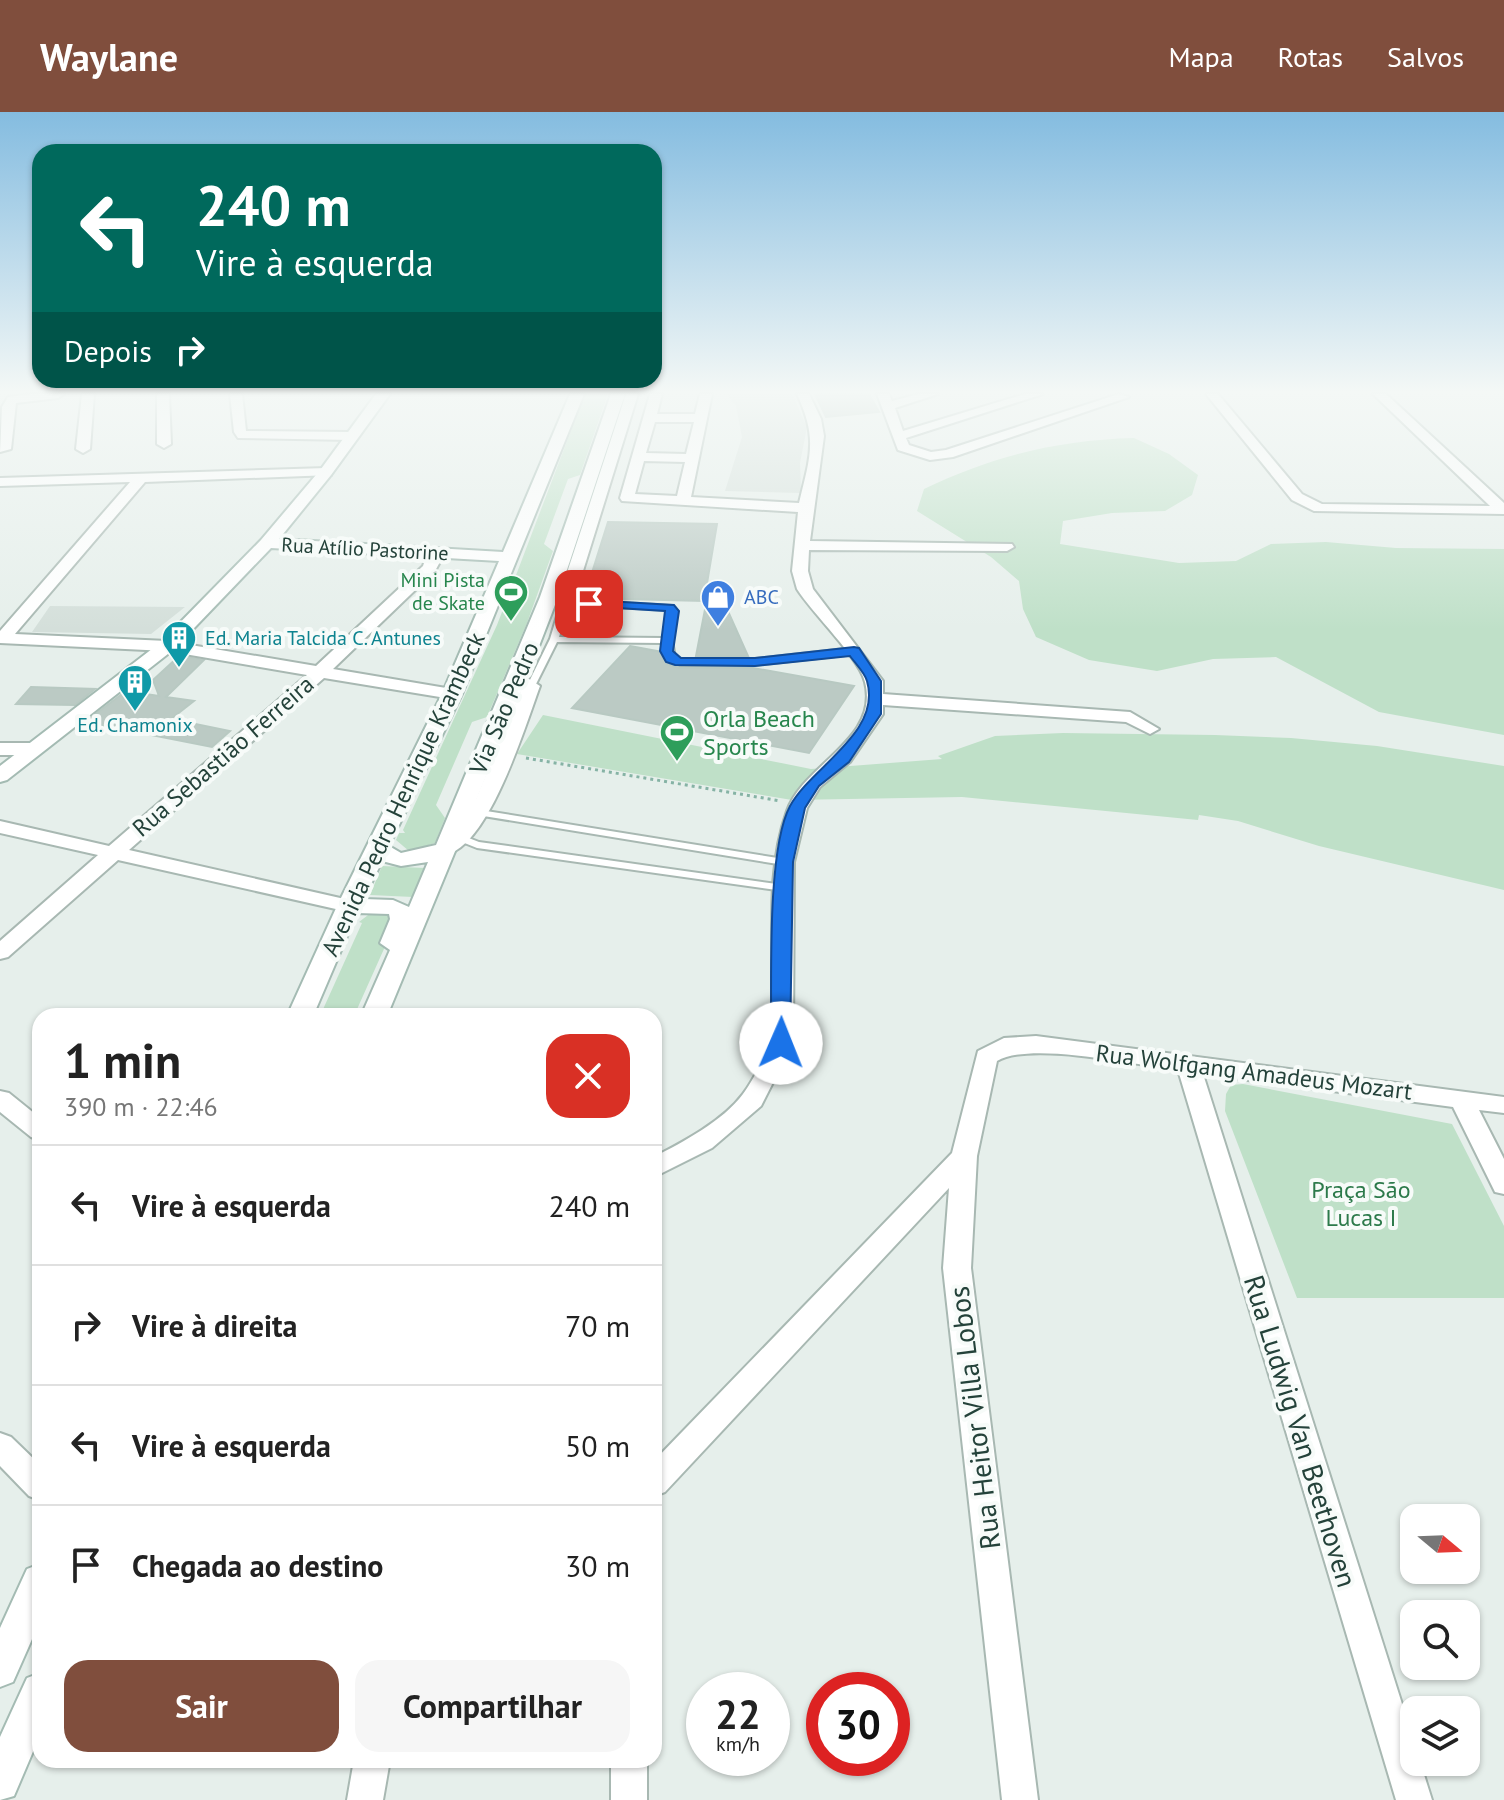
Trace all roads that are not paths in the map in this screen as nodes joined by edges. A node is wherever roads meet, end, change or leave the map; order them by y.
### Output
1 (291, 473) edge
2 (325, 473) edge
3 (545, 473) edge
4 (595, 473) edge
5 (603, 473) edge
6 (634, 473) edge
7 (688, 473) edge
8 (813, 473) edge
9 (1277, 473) edge
10 (1464, 473) edge
11 (143, 476) junction
12 (1, 483) edge
13 (683, 501) junction
14 (805, 508) junction
15 (1504, 510) edge
16 (267, 543) junction
17 (801, 545) junction
18 (1007, 547) dead end
19 (427, 553) junction
20 (511, 557) junction
21 (557, 600) junction
22 (1, 638) edge
23 (554, 639) junction
24 (668, 641) junction
25 (167, 646) junction
26 (854, 651) junction
27 (320, 672) junction
28 (525, 682) junction
29 (452, 694) junction
30 (874, 699) junction
31 (1150, 729) dead end
32 (0, 749) edge
33 (35, 749) junction
34 (3, 768) edge
35 (480, 813) junction
36 (0, 827) edge
37 (452, 844) junction
38 (379, 848) junction
39 (112, 853) junction
40 (784, 862) junction
41 (784, 888) junction
42 (349, 906) junction
43 (0, 952) edge
44 (304, 1008) edge
45 (366, 1008) edge
46 (378, 1008) edge
47 (1004, 1046) joint
48 (1187, 1062) junction
49 (0, 1099) edge
50 (1461, 1099) junction
51 (1504, 1105) edge
52 (32, 1125) edge
53 (964, 1156) junction
54 (662, 1164) edge
55 (1504, 1185) edge
56 (0, 1446) edge
57 (662, 1474) edge
58 (32, 1478) edge
59 (32, 1599) edge
60 (0, 1669) edge
61 (32, 1709) edge
62 (371, 1768) edge
63 (629, 1768) edge
64 (0, 1782) edge
65 (365, 1800) edge
66 (629, 1800) edge
67 (1020, 1800) edge
68 (1414, 1800) edge

1 - 11 street
2 - 16 main road
3 - 20 main road, Avenida Pedro Henrique Krambeck
4 - 21 main road, Via São Pedro
5 - 21 street
6 - 13 street
7 - 13 street
8 - 14 street
9 - 15 street
10 - 15 street
11 - 12 street
11 - 22 street
13 - 14 street
14 - 17 street
16 - 19 main road, Rua Atílio Pastorine
16 - 25 main road
17 - 18 street
17 - 26 street
19 - 20 main road, Rua Atílio Pastorine
19 - 27 street, Rua Sebastião Ferreira
20 - 29 main road, Avenida Pedro Henrique Krambeck
21 - 23 lane
21 - 24 lane
21 - 28 main road, Via São Pedro
22 - 25 street
23 - 24 lane
23 - 28 lane
24 - 26 lane
25 - 27 street
25 - 33 main road
26 - 30 street
27 - 29 street
27 - 39 street, Rua Sebastião Ferreira
28 - 35 street
28 - 37 main road, Via São Pedro
29 - 38 main road, Avenida Pedro Henrique Krambeck
30 - 31 street
30 - 40 street
32 - 33 street
33 - 34 main road
35 - 37 street
35 - 40 lane
36 - 39 street
37 - 38 main road
37 - 41 lane
37 - 46 main road, Via São Pedro
38 - 42 main road, Avenida Pedro Henrique Krambeck
39 - 42 street
39 - 43 street, Rua Sebastião Ferreira
40 - 41 street
41 - 54 street
42 - 44 main road, Avenida Pedro Henrique Krambeck
42 - 45 main road
47 - 48 street, Rua Wolfgang Amadeus Mozart
47 - 53 street, Rua Heitor Villa Lobos
48 - 50 street, Rua Wolfgang Amadeus Mozart
48 - 68 street, Rua Ludwig Van Beethoven
49 - 52 street
50 - 51 street, Rua Wolfgang Amadeus Mozart
50 - 55 street
53 - 57 street
53 - 67 street, Rua Heitor Villa Lobos
56 - 58 street
59 - 60 main road
61 - 64 main road
62 - 65 street
63 - 66 street

